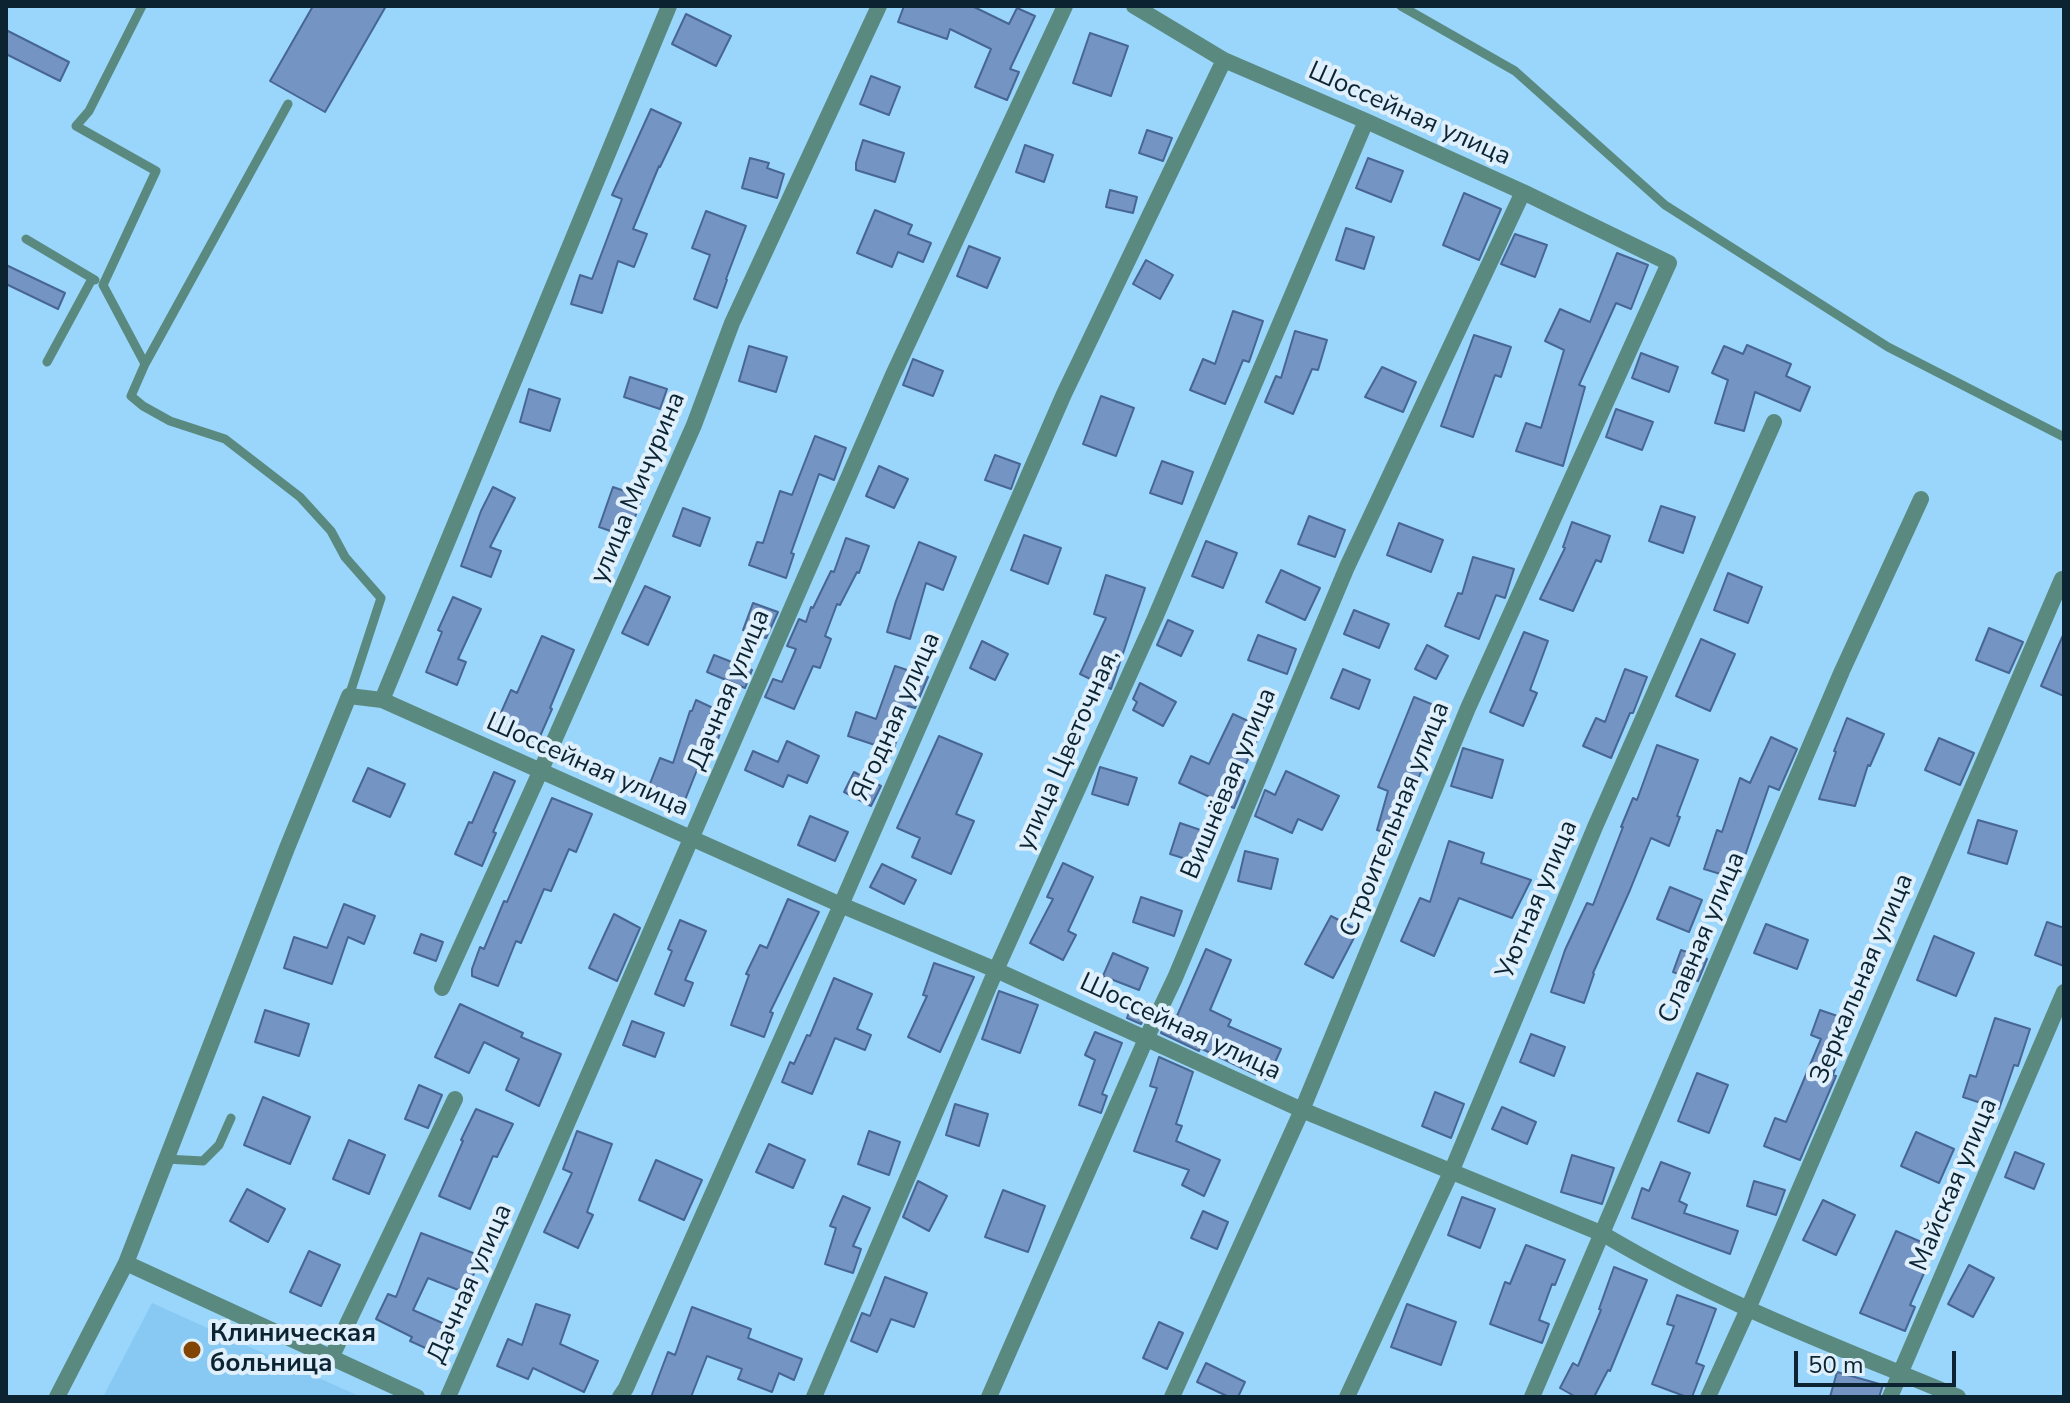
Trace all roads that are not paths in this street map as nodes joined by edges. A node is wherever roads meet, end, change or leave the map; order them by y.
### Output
1 (142, 6) edge
2 (669, 6) edge
3 (879, 6) edge
4 (1065, 6) edge
5 (1134, 6) edge
6 (1401, 6) edge
7 (1224, 60) junction
8 (288, 104) dead end
9 (1366, 121) junction
10 (1523, 192) junction
11 (26, 239) dead end
12 (1669, 263) joint
13 (92, 279) junction
14 (103, 285) junction
15 (47, 362) dead end
16 (145, 364) junction
17 (1774, 422) dead end
18 (2064, 437) edge
19 (1921, 499) dead end
20 (2062, 579) edge
21 (349, 696) junction
22 (382, 700) junction
23 (541, 770) junction
24 (692, 839) junction
25 (841, 905) junction
26 (996, 970) junction
27 (442, 988) dead end
28 (2064, 992) edge
29 (1146, 1039) junction
30 (455, 1099) dead end
31 (1302, 1110) junction
32 (231, 1118) dead end
33 (166, 1159) junction
34 (1452, 1170) junction
35 (1603, 1234) junction
36 (122, 1270) junction
37 (1748, 1309) junction
38 (331, 1358) junction
39 (1901, 1373) junction
40 (57, 1397) edge
41 (417, 1397) edge
42 (448, 1397) edge
43 (620, 1397) edge
44 (814, 1397) edge
45 (989, 1397) edge
46 (1172, 1397) edge
47 (1347, 1397) edge
48 (1532, 1397) edge
49 (1708, 1397) edge
50 (1890, 1397) edge
51 (1958, 1397) edge

1 - 14 lane
2 - 22 street
3 - 23 street, улица Мичурина
4 - 24 street, Дачная улица
5 - 7 street, Шоссейная улица
6 - 18 lane
7 - 9 street, Шоссейная улица
7 - 25 street, Ягодная улица
8 - 16 lane
9 - 10 street, Шоссейная улица
9 - 26 street, улица Цветочная,
10 - 12 street, Шоссейная улица
10 - 29 street, Вишнёвая улица
11 - 13 lane
12 - 31 street, Строительная улица
13 - 14 lane
13 - 15 lane
14 - 16 lane
16 - 21 lane
17 - 34 street, Уютная улица
19 - 35 street, Славная улица
20 - 37 street, Зеркальная улица
21 - 22 street, Шоссейная улица
21 - 33 street
22 - 23 street, Шоссейная улица
23 - 24 street, Шоссейная улица
23 - 27 street, улица Мичурина
24 - 25 street, Шоссейная улица
24 - 42 street, Дачная улица
25 - 26 street, Шоссейная улица
25 - 43 street, Ягодная улица
26 - 29 street, Шоссейная улица
26 - 44 street, улица Цветочная,
28 - 39 street, Майская улица
29 - 31 street, Шоссейная улица
29 - 45 street, Вишнёвая улица
30 - 38 street
31 - 34 street, Шоссейная улица
31 - 46 street, Строительная улица
32 - 33 lane
33 - 36 street
34 - 35 street, Шоссейная улица
34 - 47 street, Уютная улица
35 - 37 street, Шоссейная улица
35 - 48 street, Славная улица
36 - 38 street
36 - 40 street
37 - 39 street, Шоссейная улица
37 - 49 street, Зеркальная улица
38 - 41 street
39 - 50 street, Майская улица
39 - 51 street, Шоссейная улица

